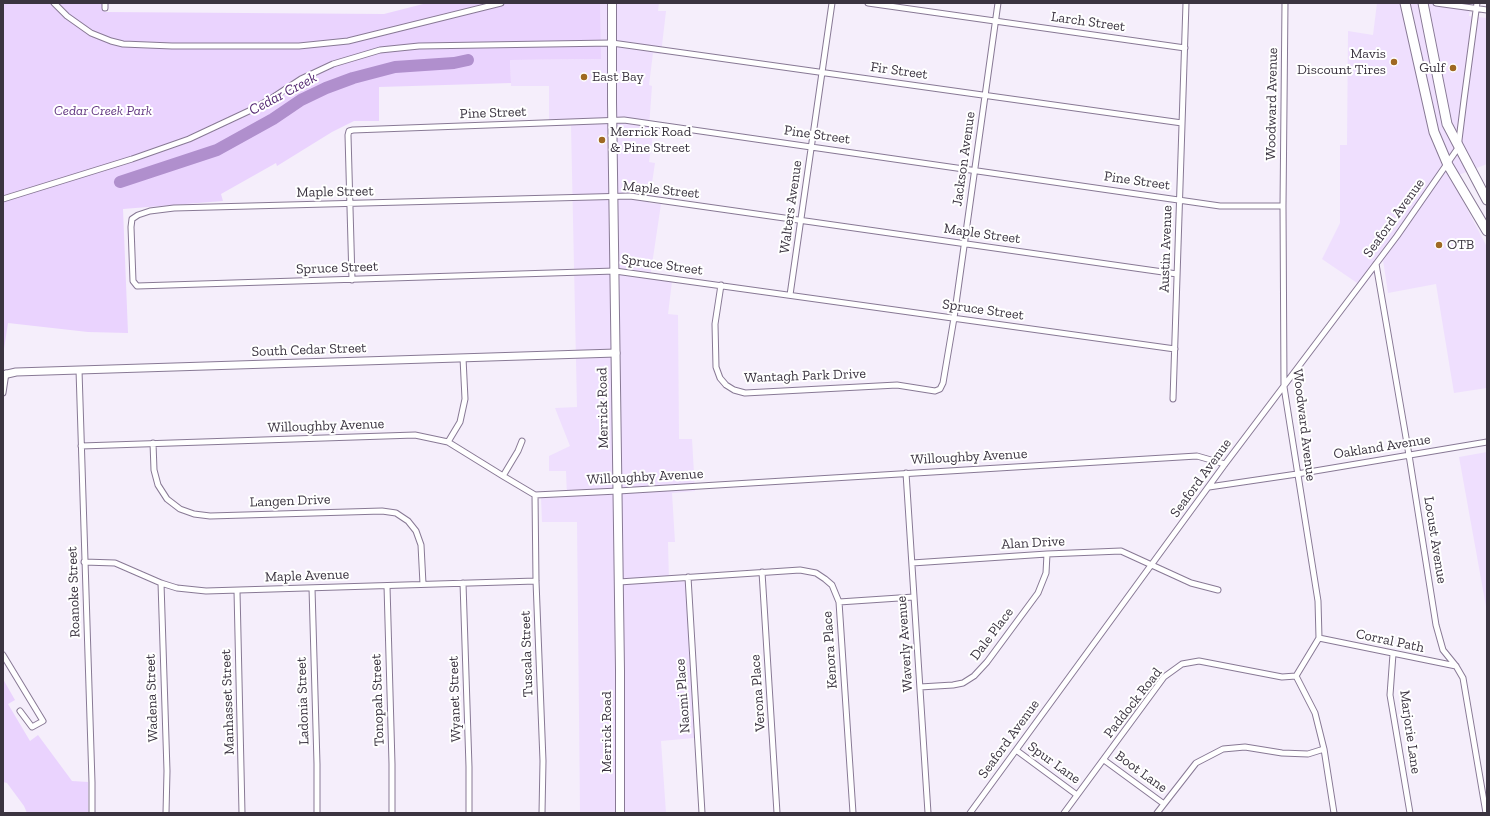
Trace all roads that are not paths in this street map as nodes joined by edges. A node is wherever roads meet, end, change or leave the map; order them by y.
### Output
1 (54, 3) edge
2 (501, 3) edge
3 (612, 3) edge
4 (832, 3) edge
5 (868, 3) edge
6 (998, 3) edge
7 (1186, 3) edge
8 (1285, 3) edge
9 (1405, 3) edge
10 (1423, 3) edge
11 (1436, 3) edge
12 (1477, 6) edge
13 (1487, 10) edge
14 (996, 21) junction
15 (612, 43) junction
16 (1185, 48) junction
17 (822, 72) junction
18 (985, 95) junction
19 (613, 120) junction
20 (1182, 123) junction
21 (812, 146) junction
22 (1458, 148) junction
23 (1450, 161) junction
24 (975, 169) junction
25 (613, 197) junction
26 (3, 199) edge
27 (1180, 199) junction
28 (1487, 200) edge
29 (349, 204) junction
30 (1283, 206) junction
31 (801, 221) junction
32 (1487, 231) edge
33 (964, 244) junction
34 (1376, 264) junction
35 (615, 271) junction
36 (1177, 274) junction
37 (352, 280) junction
38 (721, 285) junction
39 (142, 286) joint
40 (790, 295) junction
41 (954, 318) junction
42 (1175, 349) junction
43 (616, 353) junction
44 (463, 358) junction
45 (79, 370) junction
46 (4, 374) edge
47 (1284, 387) junction
48 (940, 389) joint
49 (3, 393) edge
50 (1173, 399) dead end
51 (522, 441) dead end
52 (448, 442) junction
53 (1487, 442) edge
54 (154, 443) junction
55 (81, 446) junction
56 (1409, 455) junction
57 (1225, 464) junction
58 (906, 473) junction
59 (1297, 474) junction
60 (503, 476) junction
61 (1209, 487) junction
62 (618, 491) junction
63 (535, 495) junction
64 (1047, 554) junction
65 (84, 562) junction
66 (912, 562) junction
67 (1152, 565) junction
68 (762, 572) junction
69 (688, 577) junction
70 (536, 581) junction
71 (619, 582) junction
72 (161, 583) junction
73 (463, 583) junction
74 (422, 584) junction
75 (387, 586) junction
76 (312, 588) junction
77 (1218, 590) dead end
78 (237, 591) junction
79 (914, 597) junction
80 (839, 602) junction
81 (1319, 638) junction
82 (1393, 654) junction
83 (3, 655) edge
84 (1456, 666) junction
85 (1296, 676) junction
86 (920, 687) junction
87 (20, 711) dead end
88 (1324, 749) junction
89 (1016, 750) junction
90 (1104, 760) junction
91 (1484, 787) edge
92 (1077, 795) junction
93 (1164, 804) junction
94 (92, 813) edge
95 (166, 813) edge
96 (242, 813) edge
97 (317, 813) edge
98 (392, 813) edge
99 (469, 813) edge
100 (542, 813) edge
101 (620, 813) edge
102 (702, 813) edge
103 (777, 813) edge
104 (853, 813) edge
105 (928, 813) edge
106 (970, 813) edge
107 (1064, 813) edge
108 (1157, 813) edge
109 (1334, 813) edge
110 (1410, 813) edge
111 (1486, 813) edge

1 - 2 street
3 - 15 main road, Merrick Road
4 - 17 street, Walters Avenue
5 - 14 street, Larch Street
6 - 14 street, Jackson Avenue
7 - 16 street, Austin Avenue
8 - 30 street, Woodward Avenue
9 - 23 highway
10 - 22 highway
11 - 12 street
12 - 13 street
12 - 22 street
14 - 16 street, Larch Street
14 - 18 street, Jackson Avenue
15 - 17 street, Fir Street
15 - 19 main road, Merrick Road
15 - 26 street, Fir Street
16 - 20 street, Austin Avenue
17 - 18 street, Fir Street
17 - 21 street, Walters Avenue
18 - 20 street, Fir Street
18 - 24 street, Jackson Avenue
19 - 21 street, Pine Street
19 - 25 main road, Merrick Road
19 - 29 street, Pine Street
20 - 27 street, Austin Avenue
21 - 24 street, Pine Street
21 - 31 street, Walters Avenue
22 - 23 street, Seaford Avenue
22 - 28 highway
23 - 32 highway
23 - 34 street, Seaford Avenue
24 - 27 street, Pine Street
24 - 33 street, Jackson Avenue
25 - 29 street, Maple Street
25 - 31 street, Maple Street
25 - 35 main road, Merrick Road
27 - 30 street, Pine Street
27 - 36 street, Austin Avenue
29 - 37 street
29 - 39 street, Maple Street
30 - 47 street, Woodward Avenue
31 - 33 street, Maple Street
31 - 40 street, Walters Avenue
33 - 36 street, Maple Street
33 - 41 street, Jackson Avenue
34 - 47 street, Seaford Avenue
34 - 56 street, Locust Avenue
35 - 37 street, Spruce Street
35 - 38 street, Spruce Street
35 - 43 main road, Merrick Road
36 - 42 street, Austin Avenue
37 - 39 street, Spruce Street
38 - 40 street, Spruce Street
38 - 48 street, Wantagh Park Drive
40 - 41 street, Spruce Street
41 - 42 street, Spruce Street
41 - 48 street, Jackson Avenue
42 - 50 street, Austin Avenue
43 - 44 street, South Cedar Street
43 - 62 main road, Merrick Road
44 - 45 street, South Cedar Street
44 - 52 street
45 - 46 street, South Cedar Street
45 - 55 street, Roanoke Street
46 - 49 street
47 - 57 street, Seaford Avenue
47 - 59 street, Woodward Avenue
51 - 60 street
52 - 54 street, Willoughby Avenue
52 - 60 street, Willoughby Avenue
53 - 56 street, Oakland Avenue
54 - 55 street, Willoughby Avenue
54 - 74 street, Langen Drive
55 - 65 street, Roanoke Street
56 - 59 street, Oakland Avenue
56 - 84 street, Locust Avenue
57 - 58 street, Willoughby Avenue
57 - 61 street, Seaford Avenue
58 - 62 street, Willoughby Avenue
58 - 66 street, Waverly Avenue
59 - 61 street, Oakland Avenue
59 - 81 street, Woodward Avenue
60 - 63 street, Willoughby Avenue
61 - 67 street, Seaford Avenue
62 - 63 street, Willoughby Avenue
62 - 71 main road, Merrick Road
63 - 70 street, Tuscala Street
64 - 66 street, Alan Drive
64 - 67 street, Alan Drive
64 - 86 street, Dale Place
65 - 72 street, Maple Avenue
65 - 94 street, Roanoke Street
66 - 79 street, Waverly Avenue
67 - 77 street, Alan Drive
67 - 89 street, Seaford Avenue
68 - 69 street, Kenora Place
68 - 80 street, Kenora Place
68 - 103 street, Verona Place
69 - 71 street, Kenora Place
69 - 102 street, Naomi Place
70 - 73 street, Maple Avenue
70 - 100 street, Tuscala Street
71 - 101 main road, Merrick Road
72 - 78 street, Maple Avenue
72 - 95 street, Wadena Street
73 - 74 street, Maple Avenue
73 - 99 street, Wyanet Street
74 - 75 street, Maple Avenue
75 - 76 street, Maple Avenue
75 - 98 street, Tonopah Street
76 - 78 street, Maple Avenue
76 - 97 street, Ladonia Street
78 - 96 street, Manhasset Street
79 - 80 street
79 - 86 street, Waverly Avenue
80 - 104 street, Kenora Place
81 - 82 street, Corral Path
81 - 85 street
82 - 84 street, Corral Path
82 - 110 street, Marjorie Lane
83 - 87 street
84 - 91 street, Locust Avenue
85 - 88 street
85 - 90 street, Paddock Road
86 - 105 street, Waverly Avenue
88 - 93 street
88 - 109 street
89 - 92 street, Spur Lane
89 - 106 street, Seaford Avenue
90 - 92 street, Paddock Road
90 - 93 street, Boot Lane
91 - 111 street, Locust Avenue
92 - 107 street, Paddock Road
93 - 108 street

